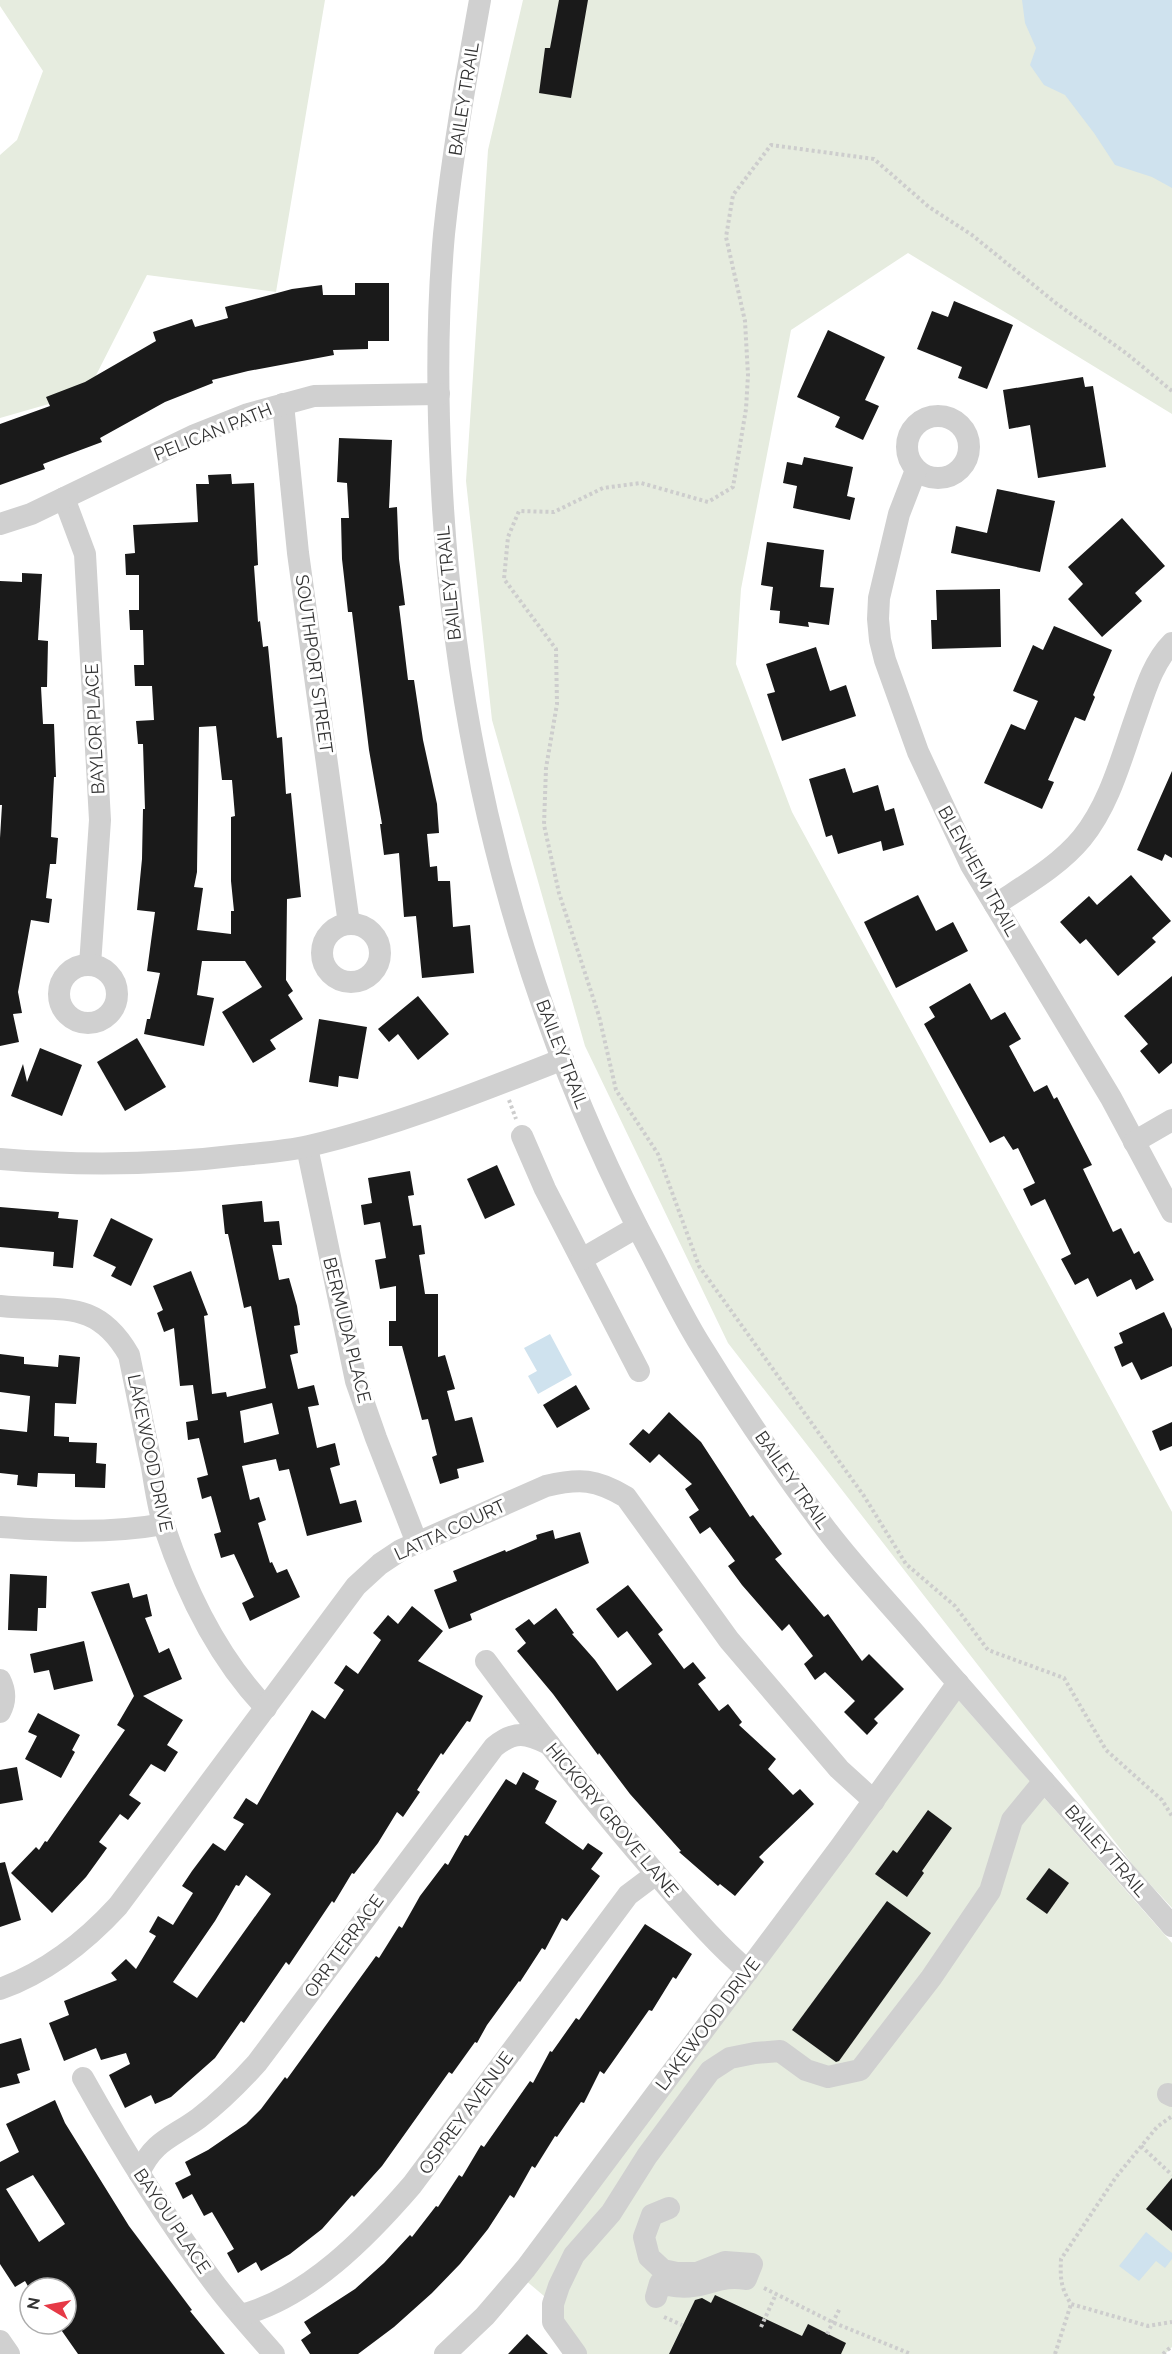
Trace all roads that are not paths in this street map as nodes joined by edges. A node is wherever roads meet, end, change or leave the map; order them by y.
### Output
1 (480, 0) edge
2 (439, 394) junction
3 (283, 404) junction
4 (916, 470) dead end
5 (64, 498) junction
6 (0, 525) edge
7 (1172, 643) edge
8 (995, 905) junction
9 (349, 924) dead end
10 (90, 964) dead end
11 (563, 1059) junction
12 (1172, 1120) edge
13 (522, 1136) road end
14 (1134, 1142) junction
15 (307, 1147) junction
16 (0, 1159) edge
17 (1172, 1212) edge
18 (637, 1227) junction
19 (582, 1259) junction
20 (0, 1306) edge
21 (639, 1371) dead end
22 (164, 1524) junction
23 (0, 1527) edge
24 (417, 1542) junction
25 (486, 1661) dead end
26 (0, 1680) edge
27 (958, 1683) junction
28 (266, 1707) junction
29 (0, 1712) edge
30 (549, 1744) junction
31 (1044, 1781) junction
32 (873, 1800) junction
33 (656, 1874) junction
34 (1172, 1926) edge
35 (748, 1971) junction
36 (0, 1989) edge
37 (83, 2078) dead end
38 (139, 2173) junction
39 (669, 2208) dead end
40 (749, 2271) road end
41 (242, 2315) junction
42 (0, 2341) edge
43 (9, 2354) edge
44 (274, 2354) edge
45 (445, 2354) edge
46 (576, 2354) edge

1 - 2 street, BAILEY TRAIL
2 - 3 street, PELICAN PATH
2 - 11 street, BAILEY TRAIL
3 - 5 street, PELICAN PATH
3 - 9 street, SOUTHPORT STREET
4 - 8 street, BLENHEIM TRAIL
5 - 6 street, PELICAN PATH
5 - 10 street, BAYLOR PLACE
7 - 8 street
8 - 14 street, BLENHEIM TRAIL
11 - 15 street
11 - 18 street, BAILEY TRAIL
12 - 14 street
13 - 19 street
14 - 17 street, BLENHEIM TRAIL
15 - 16 street
15 - 24 street, BERMUDA PLACE
18 - 19 street
18 - 27 street, BAILEY TRAIL
19 - 21 street
20 - 22 street, LAKEWOOD DRIVE
22 - 23 street
22 - 28 street, LAKEWOOD DRIVE
24 - 28 street, LATTA COURT
24 - 32 street, LATTA COURT
25 - 30 street, HICKORY GROVE LANE
26 - 29 street
27 - 31 street, BAILEY TRAIL
27 - 32 street, LAKEWOOD DRIVE
28 - 36 street, LATTA COURT
30 - 33 street, HICKORY GROVE LANE
30 - 38 street, ORR TERRACE
31 - 34 street, BAILEY TRAIL
31 - 46 street
32 - 35 street, LAKEWOOD DRIVE
33 - 35 street, HICKORY GROVE LANE
33 - 41 street, OSPREY AVENUE
35 - 45 street, LAKEWOOD DRIVE
37 - 38 street, BAYOU PLACE
38 - 41 street, BAYOU PLACE
39 - 40 street
41 - 44 street, BAYOU PLACE
42 - 43 street

